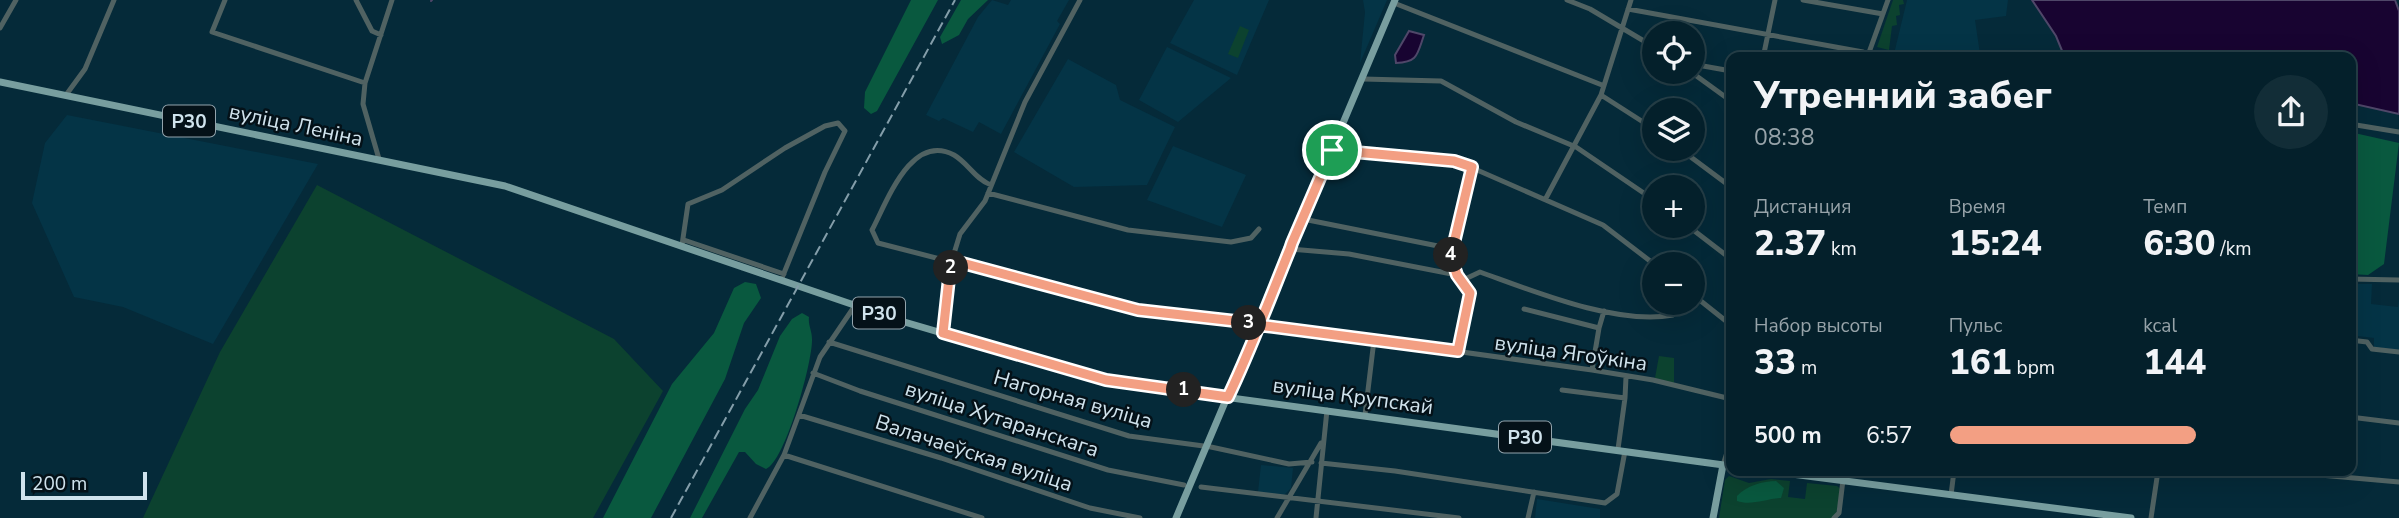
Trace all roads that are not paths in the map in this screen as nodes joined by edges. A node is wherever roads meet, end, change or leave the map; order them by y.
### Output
1 (16, 0) edge
2 (114, 0) edge
3 (225, 0) edge
4 (356, 0) edge
5 (392, 0) edge
6 (1080, 0) edge
7 (1567, 0) edge
8 (1631, 0) edge
9 (1775, 0) edge
10 (1803, 0) edge
11 (1888, 0) edge
12 (1394, 1) edge
13 (1628, 9) junction
14 (1883, 14) junction
15 (1622, 27) junction
16 (0, 28) edge
17 (381, 35) junction
18 (1766, 35) junction
19 (1642, 40) edge
20 (1764, 52) edge
21 (1863, 52) edge
22 (1870, 52) edge
23 (1705, 66) edge
24 (1726, 70) edge
25 (1363, 79) junction
26 (0, 82) edge
27 (1705, 82) edge
28 (365, 83) junction
29 (1602, 85) junction
30 (66, 95) junction
31 (1601, 95) junction
32 (1726, 97) edge
33 (1642, 121) edge
34 (2356, 125) edge
35 (2399, 132) edge
36 (1576, 146) junction
37 (1332, 150) junction
38 (379, 159) junction
39 (1696, 161) edge
40 (1472, 167) junction
41 (1726, 183) edge
42 (991, 185) junction
43 (1642, 192) edge
44 (988, 193) junction
45 (1546, 198) junction
46 (1303, 219) junction
47 (1259, 229) dead end
48 (1704, 238) edge
49 (683, 243) junction
50 (1448, 248) junction
51 (1290, 249) junction
52 (1642, 255) edge
53 (1726, 255) edge
54 (951, 260) junction
55 (1457, 275) junction
56 (783, 276) junction
57 (2356, 279) edge
58 (1464, 280) junction
59 (2399, 280) edge
60 (856, 304) junction
61 (1705, 304) edge
62 (1524, 309) dead end
63 (1604, 310) junction
64 (1673, 315) edge
65 (1726, 321) edge
66 (1259, 324) junction
67 (1599, 328) junction
68 (943, 333) junction
69 (1374, 340) junction
70 (2356, 341) edge
71 (829, 342) junction
72 (1458, 351) junction
73 (2399, 352) edge
74 (1592, 370) junction
75 (813, 373) junction
76 (1626, 377) junction
77 (1562, 390) dead end
78 (1228, 397) junction
79 (1625, 398) junction
80 (1726, 398) edge
81 (1327, 410) junction
82 (799, 415) junction
83 (1365, 415) junction
84 (2356, 418) edge
85 (2399, 423) edge
86 (1321, 443) junction
87 (1207, 447) junction
88 (1621, 450) junction
89 (784, 455) junction
90 (1312, 462) junction
91 (1321, 463) junction
92 (1726, 466) edge
93 (1726, 470) edge
94 (1810, 476) edge
95 (1953, 476) edge
96 (2157, 476) edge
97 (2331, 476) edge
98 (1843, 480) junction
99 (2399, 482) edge
100 (1184, 485) dead end
101 (1201, 487) dead end
102 (1534, 492) junction
103 (1951, 495) junction
104 (1288, 496) junction
105 (1318, 500) junction
106 (750, 518) edge
107 (982, 518) edge
108 (1140, 518) edge
109 (1176, 518) edge
110 (1277, 518) edge
111 (1316, 518) edge
112 (1459, 518) edge
113 (1528, 518) edge
114 (1713, 518) edge
115 (1835, 518) edge
116 (2131, 518) edge
117 (2151, 518) edge

1 - 16 street
2 - 30 street
3 - 28 street
4 - 17 street
5 - 17 street
6 - 42 street
7 - 15 street
8 - 13 street
9 - 18 street
10 - 14 street
11 - 14 street
12 - 25 main road
12 - 29 street
13 - 15 street
13 - 18 street
14 - 22 street
15 - 19 street
15 - 29 street
17 - 28 street
18 - 20 street
18 - 21 street
23 - 24 street
25 - 36 street
25 - 37 main road
26 - 30 main road, вуліца Леніна / Р30
27 - 32 street
28 - 38 street
29 - 31 street
30 - 38 main road, вуліца Леніна / Р30
31 - 33 street
31 - 36 street
34 - 35 street
36 - 43 street
36 - 45 street
37 - 40 street
37 - 46 main road
38 - 49 main road, Р30
39 - 41 street
40 - 45 street
40 - 50 street
42 - 44 street
42 - 54 street, вуліца Ягоўкіна
44 - 47 street
44 - 54 street
45 - 52 street
46 - 50 street
46 - 51 main road
48 - 53 street
49 - 56 main road, Р30
49 - 56 street
50 - 55 street
51 - 55 street
51 - 66 main road
54 - 66 street, вуліца Ягоўкіна
54 - 68 street
55 - 58 street
56 - 60 main road, вуліца Крупскай / Р30
57 - 59 street
58 - 63 street
58 - 72 street
60 - 68 main road, вуліца Крупскай / Р30
60 - 71 street
61 - 65 street
62 - 67 street
63 - 64 street
63 - 67 street
66 - 69 street, вуліца Ягоўкіна
66 - 78 main road
67 - 74 street
68 - 78 main road, вуліца Крупскай / Р30
69 - 72 street, вуліца Ягоўкіна
69 - 83 street
70 - 73 street
71 - 75 street
71 - 87 street, Нагорная вуліца
72 - 74 street, вуліца Ягоўкіна
74 - 76 street, вуліца Ягоўкіна
75 - 82 street
75 - 100 street, вуліца Хутаранскага
76 - 79 street
76 - 80 street, вуліца Ягоўкіна
77 - 79 street
78 - 81 main road, вуліца Крупскай / Р30
78 - 87 main road
79 - 88 street
81 - 83 main road, вуліца Крупскай / Р30
81 - 86 street
82 - 89 street
82 - 108 street, Валачаеўская вуліца
83 - 88 main road, вуліца Крупскай / Р30
84 - 85 street
86 - 90 street
86 - 91 street
87 - 90 street, Нагорная вуліца
87 - 109 main road
88 - 92 main road, вуліца Крупскай / Р30
88 - 102 street
89 - 106 street
89 - 107 street
90 - 104 street
91 - 102 street
91 - 105 street
93 - 114 main road
94 - 98 main road
95 - 103 street
96 - 117 street
97 - 99 street
98 - 103 main road
98 - 115 street
101 - 104 street
102 - 113 street
103 - 116 main road
104 - 105 street
104 - 110 street
105 - 111 street
105 - 112 street

